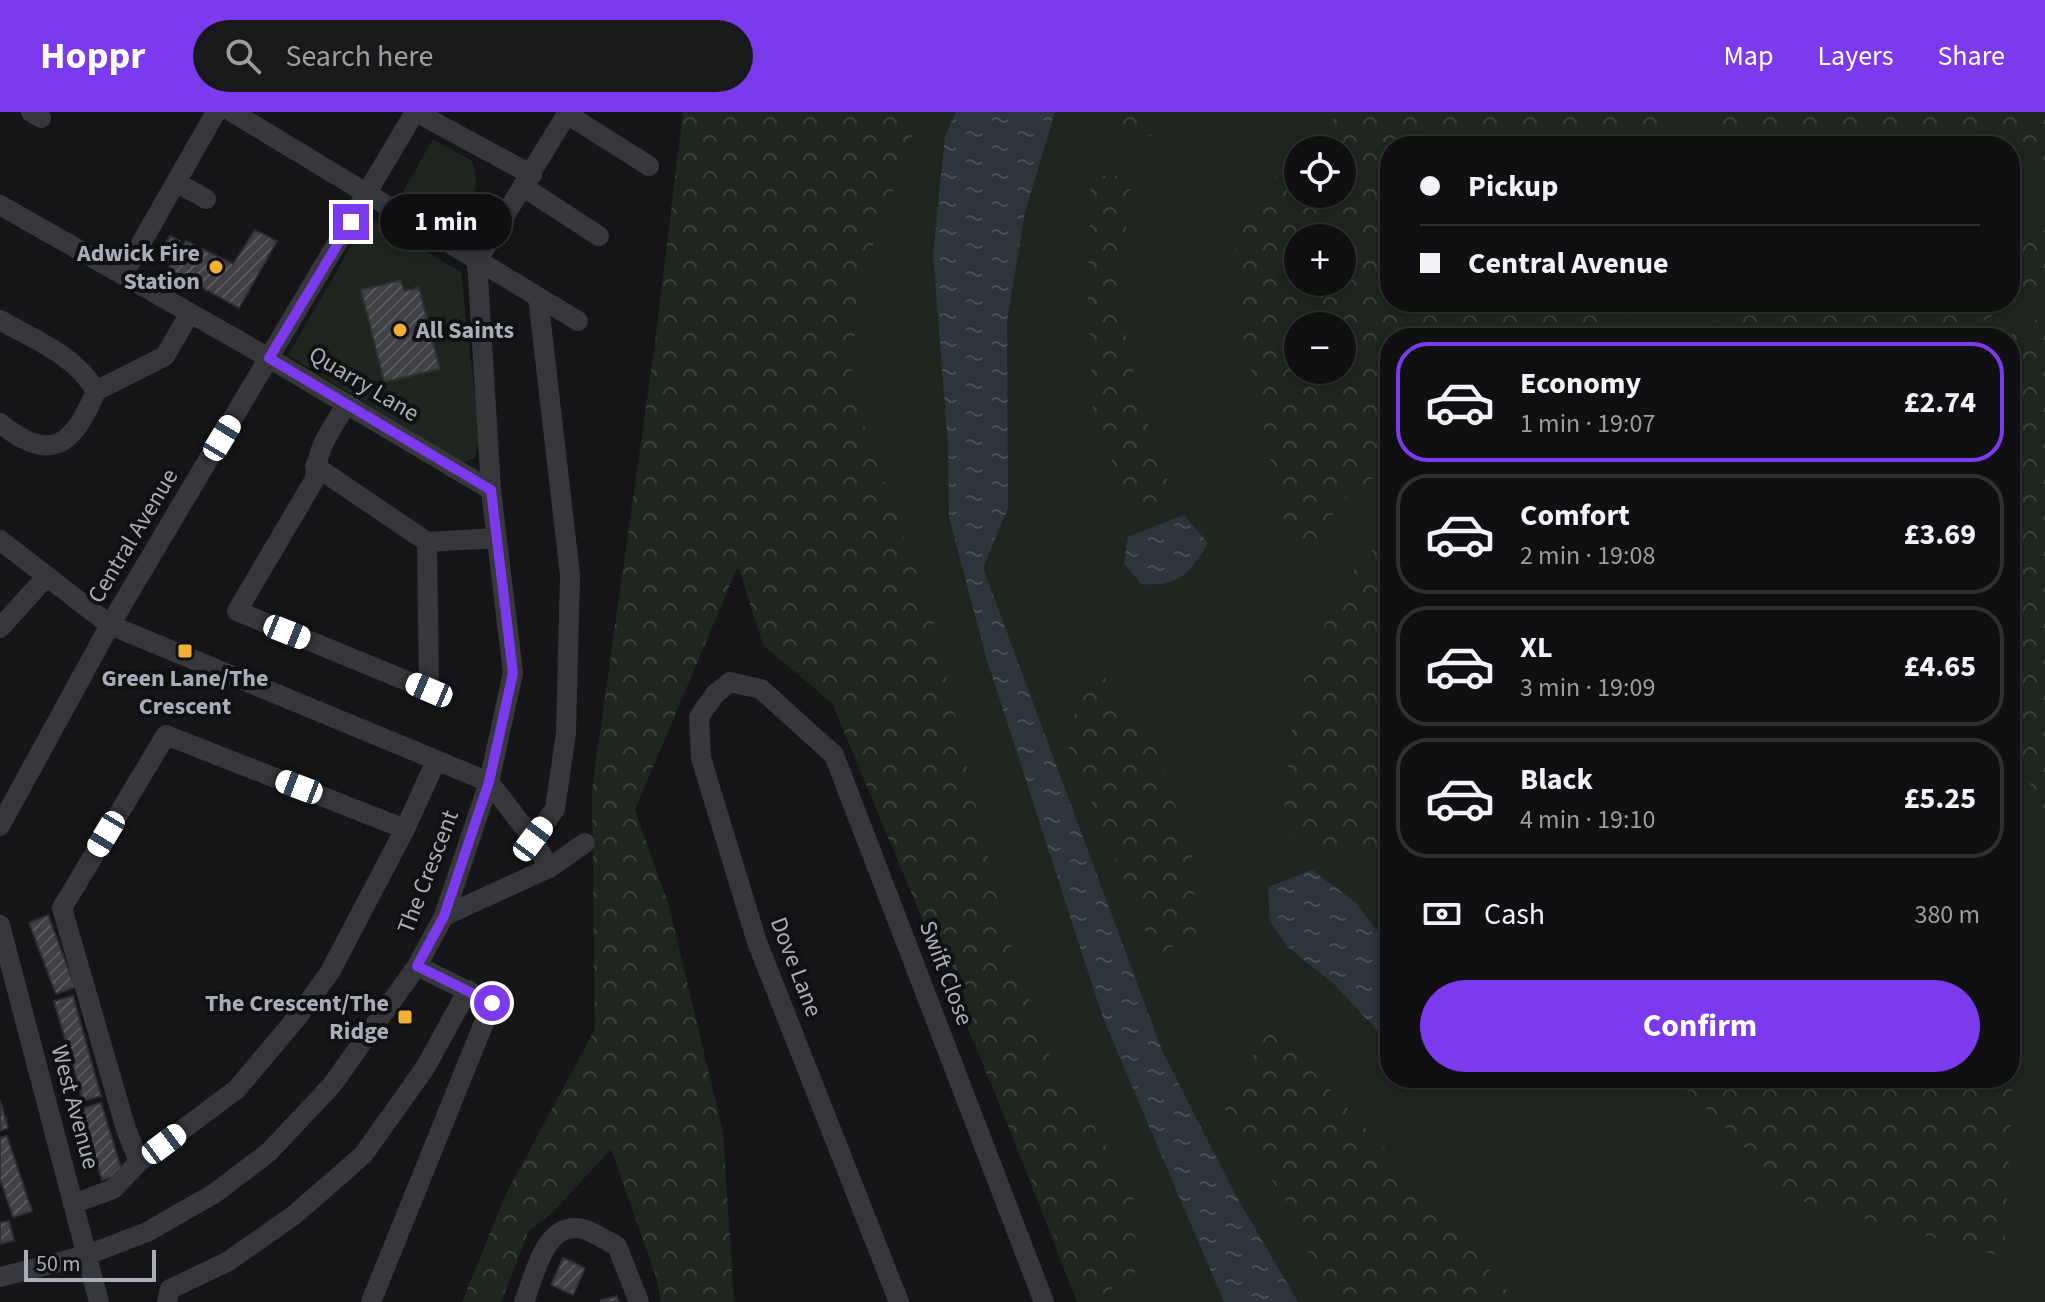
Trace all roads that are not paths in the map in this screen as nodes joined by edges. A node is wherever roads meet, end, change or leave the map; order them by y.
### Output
1 (216, 112) edge
2 (232, 112) edge
3 (416, 112) edge
4 (568, 113) edge
5 (649, 166) dead end
6 (176, 182) junction
7 (528, 182) junction
8 (367, 195) junction
9 (206, 199) dead end
10 (0, 205) edge
11 (599, 236) dead end
12 (477, 261) junction
13 (123, 275) junction
14 (538, 297) junction
15 (190, 313) junction
16 (0, 320) edge
17 (578, 321) dead end
18 (269, 358) junction
19 (96, 391) junction
20 (347, 404) junction
21 (0, 423) edge
22 (315, 466) junction
23 (491, 490) junction
24 (497, 538) junction
25 (0, 540) edge
26 (427, 542) junction
27 (47, 576) junction
28 (110, 625) junction
29 (0, 628) edge
30 (761, 689) joint
31 (436, 761) junction
32 (489, 782) junction
33 (0, 826) edge
34 (405, 829) junction
35 (533, 839) junction
36 (585, 843) dead end
37 (549, 868) junction
38 (444, 916) junction
39 (0, 925) edge
40 (417, 966) junction
41 (468, 990) junction
42 (139, 1162) junction
43 (73, 1204) junction
44 (87, 1255) junction
45 (0, 1277) edge
46 (99, 1302) edge
47 (167, 1302) edge
48 (371, 1302) edge
49 (524, 1302) edge
50 (639, 1302) edge
51 (899, 1302) edge
52 (1044, 1302) edge

1 - 6 street
2 - 8 street
3 - 7 street
3 - 8 street, Central Avenue
4 - 5 street
4 - 7 street
6 - 9 street
6 - 13 street
7 - 11 street
7 - 12 street
8 - 12 street
8 - 18 street, Central Avenue
10 - 13 street, Quarry Lane
12 - 14 street
12 - 23 street, The Crescent
13 - 15 street, Quarry Lane
14 - 17 street
14 - 35 street
15 - 18 street, Quarry Lane
15 - 19 street
16 - 19 street
18 - 20 street, Quarry Lane
18 - 28 street, Central Avenue
19 - 21 street
20 - 22 street
20 - 23 street, Quarry Lane
22 - 26 street
22 - 26 street
23 - 24 street, The Crescent
24 - 26 street
24 - 32 street, The Crescent
25 - 27 street
27 - 28 street
27 - 29 street
28 - 31 street
28 - 33 street, Central Avenue
30 - 51 street, Dove Lane
30 - 52 street, Swift Close
31 - 32 street
31 - 34 street
32 - 35 street
32 - 38 street, The Crescent
34 - 42 street
34 - 42 street
35 - 37 street
36 - 37 street
37 - 38 street
38 - 40 street, The Crescent
39 - 43 street, West Avenue
40 - 41 street
40 - 44 street, The Crescent
41 - 47 street
41 - 48 street
42 - 43 street
43 - 44 street, West Avenue
44 - 45 street, The Crescent
44 - 46 street, West Avenue
49 - 50 street

